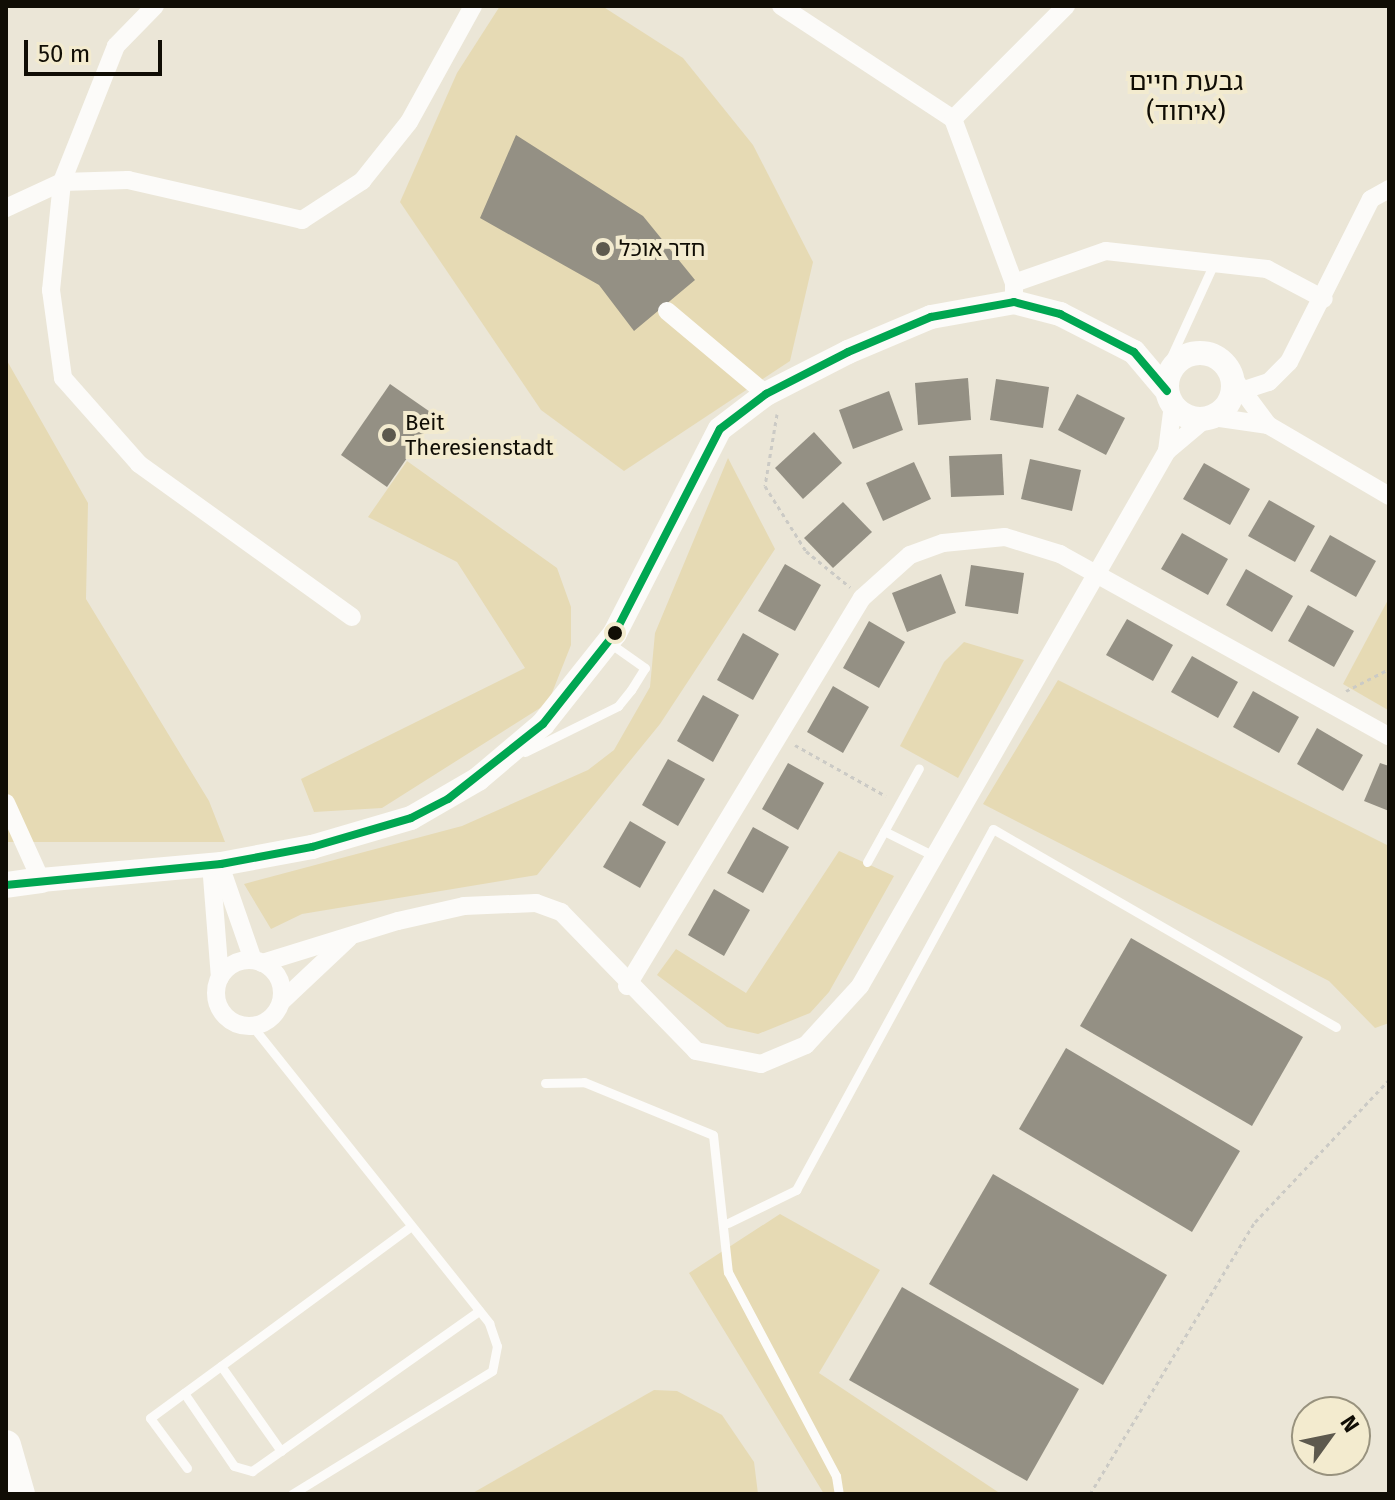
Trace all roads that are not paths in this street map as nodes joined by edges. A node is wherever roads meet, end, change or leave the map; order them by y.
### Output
1 (155, 6) edge
2 (473, 6) edge
3 (781, 6) edge
4 (1066, 6) edge
5 (953, 119) junction
6 (62, 182) junction
7 (1389, 189) edge
8 (6, 208) edge
9 (1214, 263) junction
10 (1014, 293) junction
11 (1324, 299) junction
12 (667, 311) dead end
13 (1134, 352) junction
14 (1179, 356) junction
15 (1236, 383) junction
16 (766, 394) junction
17 (1170, 398) junction
18 (1208, 418) junction
19 (1268, 425) junction
20 (1167, 451) junction
21 (1389, 496) edge
22 (1097, 573) junction
23 (352, 617) dead end
24 (608, 642) junction
25 (1389, 736) edge
26 (497, 766) junction
27 (919, 768) dead end
28 (6, 803) edge
29 (884, 831) junction
30 (935, 857) junction
31 (867, 862) dead end
32 (216, 864) junction
33 (41, 880) junction
34 (8, 884) edge
35 (351, 936) junction
36 (257, 961) junction
37 (220, 978) junction
38 (627, 986) junction
39 (281, 1002) junction
40 (253, 1027) junction
41 (1336, 1027) dead end
42 (545, 1083) dead end
43 (728, 1223) junction
44 (409, 1228) junction
45 (479, 1311) junction
46 (221, 1366) junction
47 (184, 1393) junction
48 (6, 1445) edge
49 (281, 1451) junction
50 (187, 1468) dead end
51 (20, 1494) edge
52 (292, 1494) edge
53 (839, 1494) edge

1 - 6 street
2 - 6 street
3 - 5 street
4 - 5 street
5 - 10 street
6 - 8 street
6 - 23 street
7 - 11 street
9 - 10 street
9 - 11 street
9 - 14 lane
10 - 13 street
10 - 16 street
11 - 15 street
12 - 16 street
13 - 14 street
13 - 17 street
14 - 15 street
14 - 17 street
15 - 18 street
15 - 19 street
16 - 24 street
17 - 18 street
17 - 20 street
18 - 19 street
18 - 20 street
19 - 21 street
20 - 22 street
22 - 25 street
22 - 30 street
22 - 38 street
24 - 26 street
24 - 26 lane
26 - 32 street
27 - 29 lane
28 - 33 street
29 - 30 lane
29 - 31 lane
30 - 38 street
32 - 33 street
32 - 36 street
32 - 37 street
33 - 34 main road
35 - 36 street
35 - 38 street
35 - 39 street
36 - 37 street
36 - 39 street
37 - 40 street
39 - 40 street
40 - 44 lane
41 - 43 lane
42 - 43 lane
43 - 53 lane
44 - 45 lane
44 - 46 lane
45 - 49 lane
45 - 52 lane
46 - 47 lane
46 - 49 lane
47 - 49 lane
47 - 50 lane
48 - 51 main road

